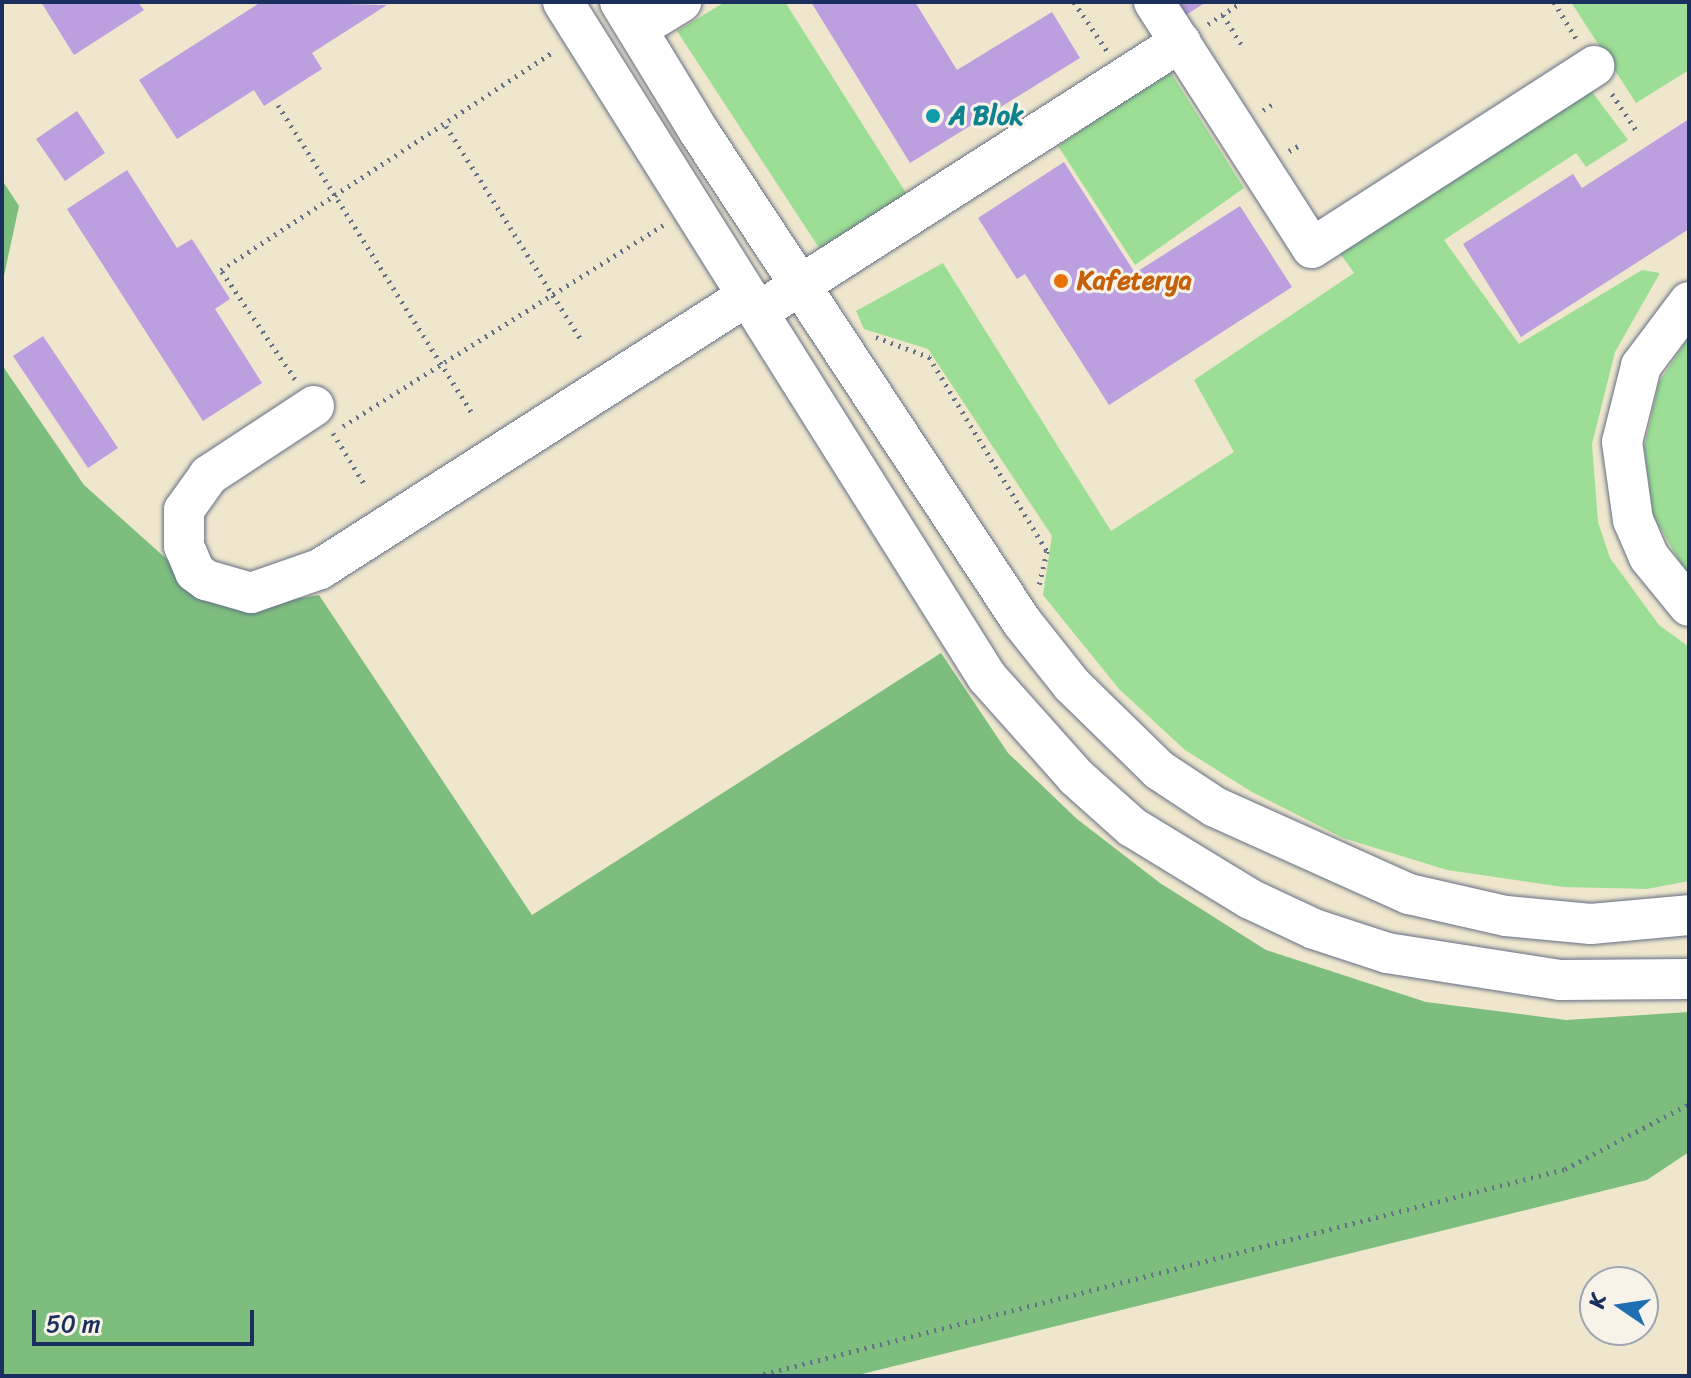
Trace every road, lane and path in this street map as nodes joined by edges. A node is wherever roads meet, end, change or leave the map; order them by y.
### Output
1 (681, 2) edge
2 (1074, 2) edge
3 (1154, 2) edge
4 (1223, 15) dead end
5 (629, 16) edge
6 (572, 17) edge
7 (1180, 42) junction
8 (1243, 47) dead end
9 (1594, 66) dead end
10 (1125, 77) junction
11 (278, 105) dead end
12 (446, 126) junction
13 (336, 196) junction
14 (691, 207) junction
15 (221, 270) dead end
16 (801, 286) junction
17 (552, 294) junction
18 (1689, 302) edge
19 (752, 304) junction
20 (860, 331) dead end
21 (580, 338) dead end
22 (442, 363) junction
23 (471, 412) dead end
24 (323, 419) joint
25 (1036, 600) dead end
26 (1689, 606) edge
27 (1689, 915) edge
28 (1689, 979) edge
29 (1689, 1104) edge
30 (756, 1376) edge

1 - 5 street
2 - 10 path
3 - 7 street
4 - 8 path
5 - 16 street
6 - 12 path
6 - 14 street
7 - 9 street
7 - 10 street
10 - 16 street
11 - 13 path
12 - 13 path
12 - 17 path
13 - 15 path
13 - 22 path
14 - 17 path
14 - 19 street
16 - 19 street
16 - 27 street
17 - 21 path
17 - 22 path
18 - 26 street
19 - 24 street
19 - 28 street
20 - 25 path
22 - 23 path
22 - 24 path
29 - 30 path

